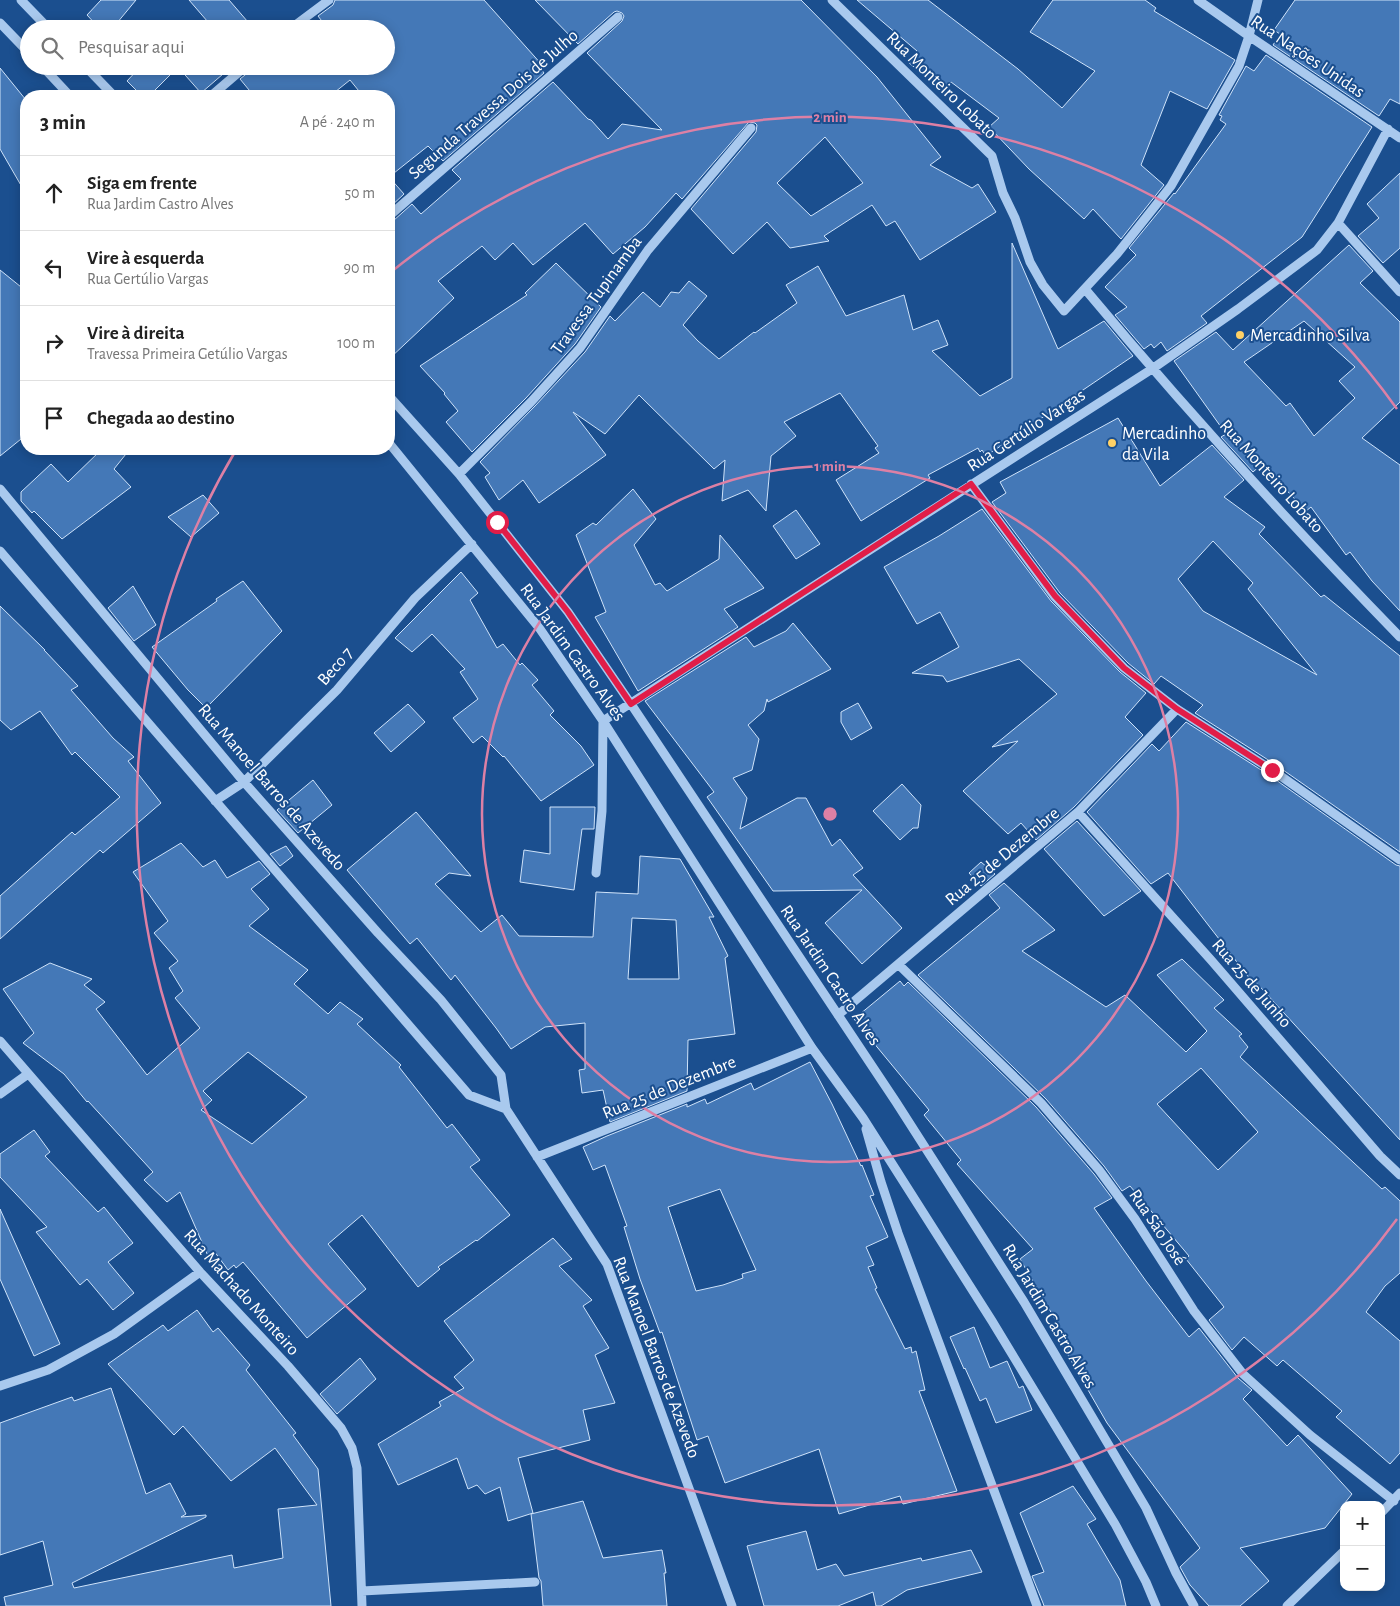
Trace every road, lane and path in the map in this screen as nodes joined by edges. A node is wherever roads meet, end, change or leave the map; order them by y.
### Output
1 (21, 0) edge
2 (329, 0) edge
3 (832, 0) edge
4 (1198, 0) edge
5 (1258, 0) edge
6 (618, 17) dead end
7 (40, 20) edge
8 (302, 20) edge
9 (0, 23) edge
10 (1249, 36) junction
11 (20, 44) edge
12 (50, 75) edge
13 (94, 75) edge
14 (235, 75) edge
15 (64, 90) edge
16 (108, 90) edge
17 (217, 90) edge
18 (751, 128) dead end
19 (1388, 129) junction
20 (1400, 138) edge
21 (395, 211) edge
22 (1338, 223) junction
23 (1085, 289) junction
24 (1400, 292) edge
25 (1152, 369) junction
26 (395, 403) edge
27 (395, 450) edge
28 (459, 474) junction
29 (971, 484) junction
30 (0, 490) edge
31 (472, 544) junction
32 (0, 551) edge
33 (1400, 637) edge
34 (631, 704) junction
35 (1177, 709) junction
36 (604, 721) junction
37 (244, 782) junction
38 (215, 801) junction
39 (1078, 812) junction
40 (1400, 860) edge
41 (596, 873) dead end
42 (899, 965) junction
43 (838, 1015) junction
44 (0, 1041) edge
45 (812, 1048) junction
46 (28, 1074) junction
47 (0, 1094) edge
48 (506, 1109) junction
49 (863, 1118) junction
50 (537, 1157) junction
51 (1400, 1175) edge
52 (200, 1272) junction
53 (0, 1386) edge
54 (1400, 1493) edge
55 (1394, 1501) junction
56 (1385, 1509) edge
57 (1340, 1554) edge
58 (535, 1582) dead end
59 (362, 1591) junction
60 (362, 1606) edge
61 (732, 1606) edge
62 (1037, 1606) edge
63 (1156, 1606) edge
64 (1194, 1606) edge
65 (1287, 1606) edge

1 - 7 street
2 - 8 street
3 - 23 street, Rua Monteiro Lobato
4 - 10 street, Rua Nações Unidas
5 - 10 street
6 - 21 street, Segunda Travessa Dois de Julho
9 - 11 street
10 - 19 street, Rua Nações Unidas
10 - 23 street
12 - 15 street
13 - 16 street
14 - 17 street
18 - 28 street, Travessa Tupinamba
19 - 20 street, Rua Nações Unidas
19 - 22 street, Rua Gertúlio Vargas
22 - 24 street
22 - 25 street, Rua Gertúlio Vargas
23 - 25 street, Rua Monteiro Lobato
25 - 29 street, Rua Gertúlio Vargas
25 - 33 street, Rua Monteiro Lobato
26 - 28 street, Rua Jardim Castro Alves
27 - 31 street, Rua Jardim Castro Alves
28 - 34 street, Rua Jardim Castro Alves
29 - 34 street, Rua Gertúlio Vargas
29 - 35 street
30 - 37 street, Rua Manoel Barros de Azevedo
31 - 36 street, Rua Jardim Castro Alves
31 - 37 street, Beco 7
32 - 38 street
34 - 36 street, Rua Gertúlio Vargas
34 - 43 street, Rua Jardim Castro Alves
35 - 39 street, Rua 25 de Dezembre
35 - 40 street
36 - 41 street
36 - 45 street, Rua Jardim Castro Alves
37 - 38 street, Beco 7
37 - 48 street, Rua Manoel Barros de Azevedo
38 - 48 street
39 - 42 street, Rua 25 de Dezembre
39 - 51 street, Rua 25 de Junho
42 - 43 street, Rua 25 de Dezembre
42 - 55 street, Rua São José
43 - 64 street, Rua Jardim Castro Alves
44 - 46 street, Rua Machado Monteiro
45 - 49 street, Rua Jardim Castro Alves
45 - 50 street, Rua 25 de Dezembre
46 - 47 street
46 - 52 street, Rua Machado Monteiro
48 - 50 street, Rua Manoel Barros de Azevedo
49 - 62 street
49 - 63 street, Rua Jardim Castro Alves
50 - 61 street, Rua Manoel Barros de Azevedo
52 - 53 street
52 - 59 street, Rua Machado Monteiro
54 - 55 street
55 - 56 street
57 - 65 street
58 - 59 street
59 - 60 street, Rua Machado Monteiro

